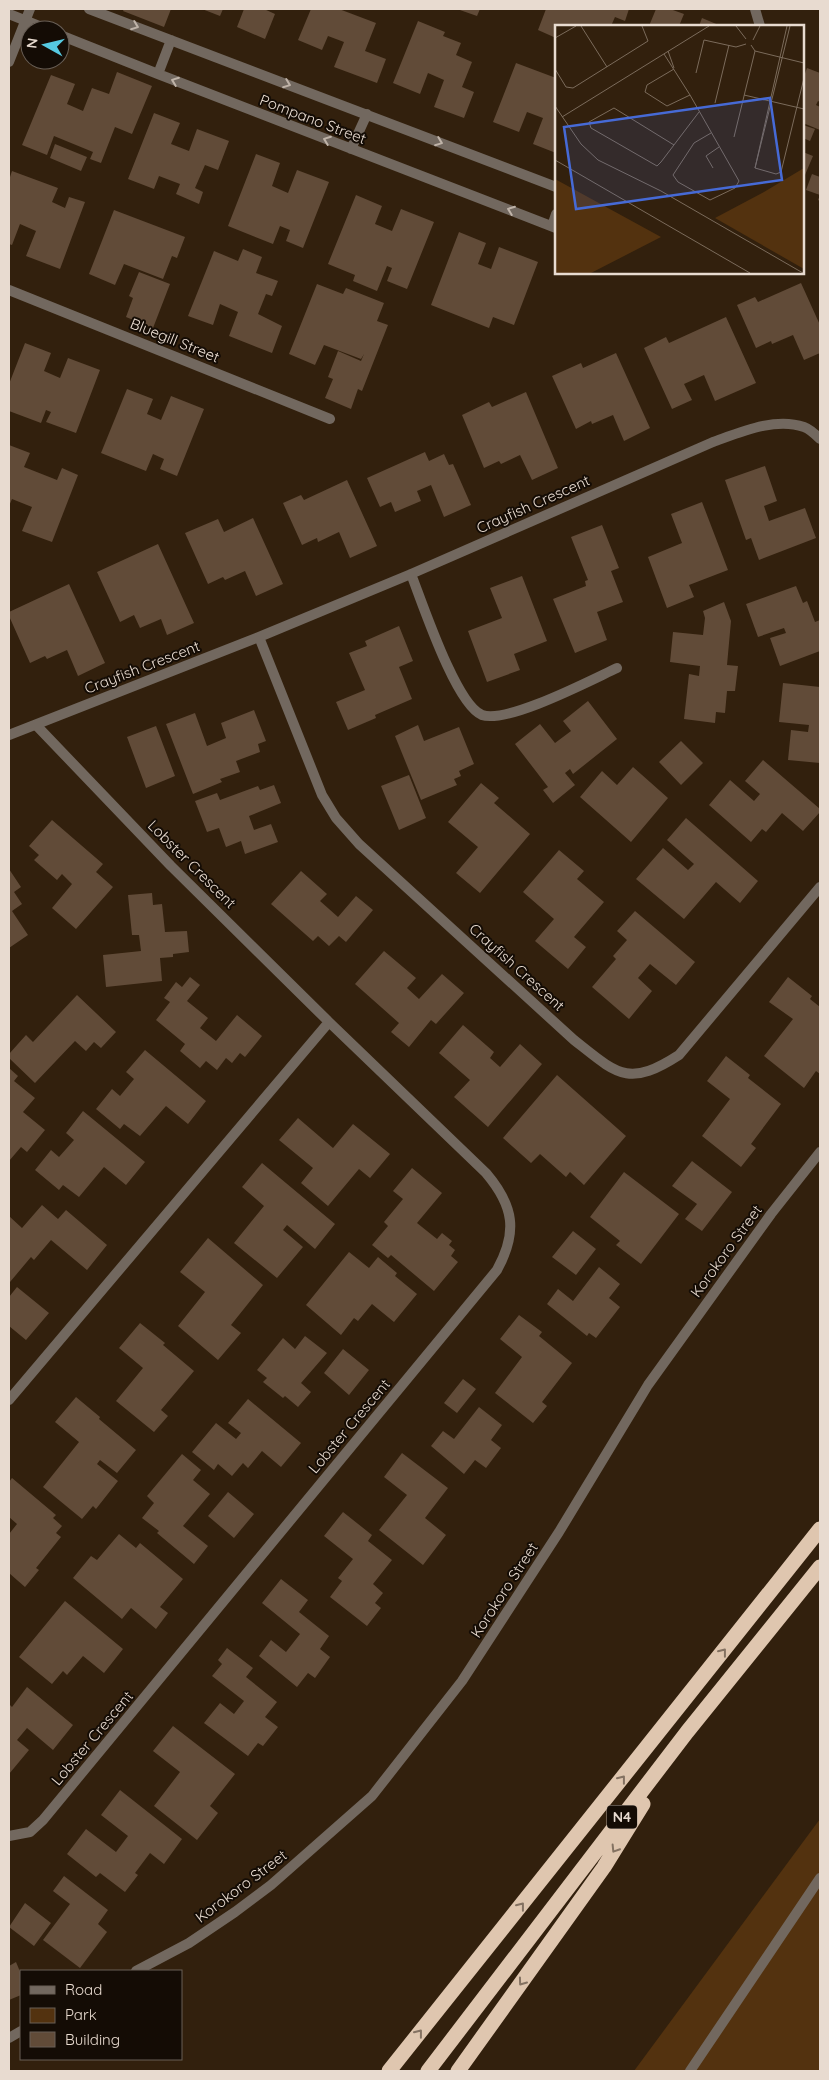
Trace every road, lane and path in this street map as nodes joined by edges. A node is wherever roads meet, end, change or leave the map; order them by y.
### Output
1 (30, 9) edge
2 (90, 9) edge
3 (755, 9) edge
4 (9, 14) edge
5 (26, 20) joint
6 (760, 25) edge
7 (20, 35) edge
8 (70, 39) edge
9 (171, 40) junction
10 (9, 62) edge
11 (158, 74) junction
12 (367, 114) junction
13 (351, 150) junction
14 (555, 187) edge
15 (554, 227) edge
16 (9, 290) edge
17 (330, 419) dead end
18 (820, 439) edge
19 (411, 574) junction
20 (259, 637) junction
21 (617, 668) dead end
22 (36, 725) junction
23 (9, 735) edge
24 (820, 887) edge
25 (329, 1022) junction
26 (820, 1152) edge
27 (9, 1400) edge
28 (820, 1529) edge
29 (820, 1566) edge
30 (687, 1732) junction
31 (9, 1836) edge
32 (820, 1878) edge
33 (138, 1970) edge
34 (20, 2032) edge
35 (9, 2038) edge
36 (389, 2071) edge
37 (428, 2071) edge
38 (458, 2071) edge
39 (690, 2071) edge

1 - 5 street
2 -> 9 street, Pompano Street
3 - 6 street
4 - 5 street
7 - 10 street
8 - 11 street, Pompano Street
9 - 11 street
9 -> 12 street, Pompano Street
13 -> 11 street, Pompano Street
12 - 13 street
12 -> 14 street, Pompano Street
15 -> 13 street, Pompano Street
16 - 17 street, Bluegill Street
18 - 19 street, Crayfish Crescent
19 - 20 street, Crayfish Crescent
19 - 21 street
20 - 22 street, Crayfish Crescent
20 - 24 street, Crayfish Crescent
22 - 23 street, Crayfish Crescent
22 - 25 street, Lobster Crescent
25 - 27 street
25 - 31 street, Lobster Crescent
26 - 33 street, Korokoro Street
36 -> 28 highway
29 - 30 highway, N4
30 - 37 highway, N4
30 -> 38 highway
32 - 39 street
34 - 35 street

